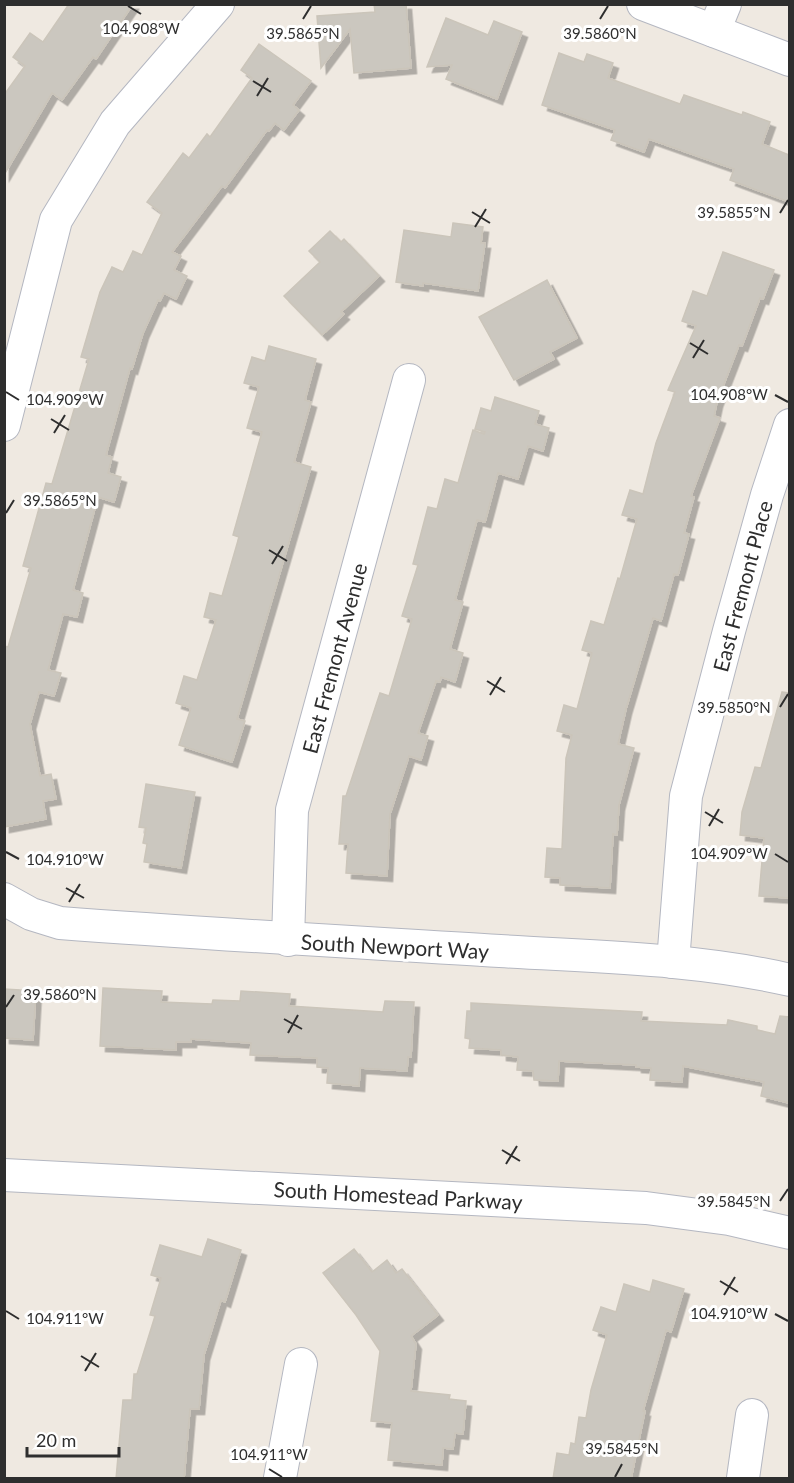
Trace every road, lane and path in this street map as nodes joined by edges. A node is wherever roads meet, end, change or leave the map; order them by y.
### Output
1 (218, 4) edge
2 (643, 4) edge
3 (720, 18) edge
4 (789, 60) edge
5 (409, 380) dead end
6 (7, 413) edge
7 (789, 425) edge
8 (4, 899) edge
9 (288, 940) junction
10 (673, 962) junction
11 (789, 980) edge
12 (4, 1175) edge
13 (789, 1233) edge
14 (301, 1364) dead end
15 (752, 1415) dead end
16 (280, 1479) edge
17 (743, 1479) edge

1 - 6 street
2 - 3 street
3 - 4 street
5 - 9 street, East Fremont Avenue
7 - 10 street, East Fremont Place
8 - 9 street, South Newport Way
9 - 10 street, South Newport Way
10 - 11 street, South Newport Way
12 - 13 street, South Homestead Parkway
14 - 16 street
15 - 17 street

